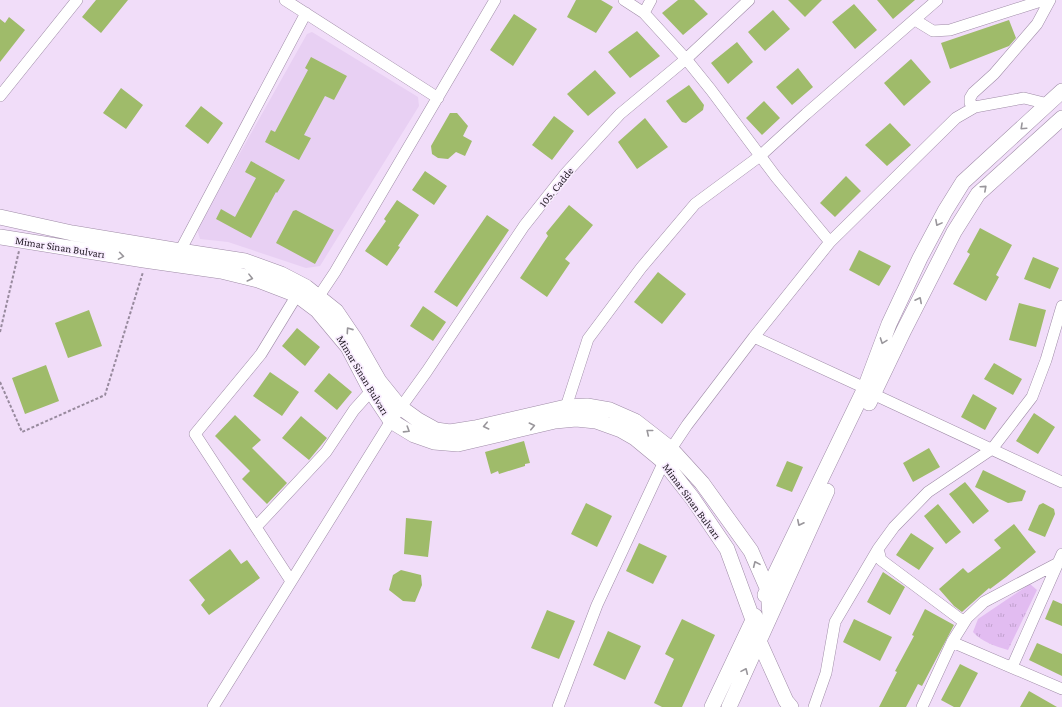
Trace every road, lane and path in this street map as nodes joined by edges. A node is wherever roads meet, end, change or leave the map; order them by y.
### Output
1 (77, 0) edge
2 (285, 0) edge
3 (495, 0) edge
4 (624, 0) edge
5 (651, 0) edge
6 (750, 0) edge
7 (937, 0) edge
8 (1044, 0) edge
9 (1050, 0) edge
10 (306, 12) junction
11 (644, 13) junction
12 (915, 20) junction
13 (686, 58) junction
14 (1062, 90) edge
15 (0, 96) edge
16 (438, 98) junction
17 (1048, 104) junction
18 (975, 107) junction
19 (1062, 118) edge
20 (760, 156) junction
21 (0, 217) edge
22 (0, 237) edge
23 (22, 240) junction
24 (830, 242) junction
25 (180, 251) junction
26 (144, 260) junction
27 (297, 294) junction
28 (319, 296) junction
29 (1062, 306) edge
30 (0, 332) edge
31 (754, 337) junction
32 (0, 382) edge
33 (869, 391) junction
34 (371, 392) junction
35 (400, 407) junction
36 (566, 407) junction
37 (391, 421) junction
38 (992, 449) junction
39 (667, 455) junction
40 (1062, 482) edge
41 (256, 528) junction
42 (878, 550) junction
43 (1060, 559) edge
44 (291, 581) junction
45 (768, 590) junction
46 (770, 615) junction
47 (753, 620) junction
48 (964, 622) junction
49 (759, 641) junction
50 (952, 642) junction
51 (1012, 667) junction
52 (1062, 689) edge
53 (213, 707) edge
54 (558, 707) edge
55 (712, 707) edge
56 (729, 707) edge
57 (791, 707) edge
58 (814, 707) edge
59 (922, 707) edge

1 - 15 street
2 - 10 street
3 - 16 street
4 - 11 street
5 - 11 street
6 - 13 street, 105. Cadde
7 - 12 street
8 - 12 street
9 - 18 street
10 - 16 street
10 - 25 street
11 - 13 street
12 - 20 street
13 - 20 street
13 - 35 street, 105. Cadde
14 - 17 main road
16 - 28 street
17 - 18 street
17 -> 33 main road
18 - 24 street
33 -> 19 main road
20 - 24 street
20 - 36 street
21 - 25 main road, Mimar Sinan Bulvarı
22 - 23 main road, Mimar Sinan Bulvarı
23 -> 26 main road, Mimar Sinan Bulvarı
23 - 30 path
24 - 31 street
25 - 28 main road, Mimar Sinan Bulvarı
26 -> 27 main road, Mimar Sinan Bulvarı
26 - 32 path
27 - 34 main road, Mimar Sinan Bulvarı
27 - 41 street
35 -> 28 main road, Mimar Sinan Bulvarı
29 - 38 street
31 - 33 street
31 - 39 street
33 - 38 street
33 -> 45 main road
33 - 46 main road
34 - 37 main road, Mimar Sinan Bulvarı
34 - 41 street
36 -> 35 main road, Mimar Sinan Bulvarı
35 - 37 street, 105. Cadde
39 -> 36 main road, Mimar Sinan Bulvarı
37 -> 39 main road, Mimar Sinan Bulvarı
37 - 44 street, 105. Cadde
38 - 40 street
38 - 42 street
45 -> 39 main road, Mimar Sinan Bulvarı
39 - 47 main road, Mimar Sinan Bulvarı
39 - 54 street
41 - 44 street
42 - 48 street
42 - 58 street
43 - 48 street
43 - 51 street
44 - 53 street, 105. Cadde
45 - 46 main road, Mimar Sinan Bulvarı
45 - 47 main road
46 - 49 main road
47 - 49 main road, Mimar Sinan Bulvarı
47 - 55 main road
48 - 50 street
56 -> 49 main road
49 - 57 main road, Mimar Sinan Bulvarı
50 - 51 street
50 - 59 street
51 - 52 street

